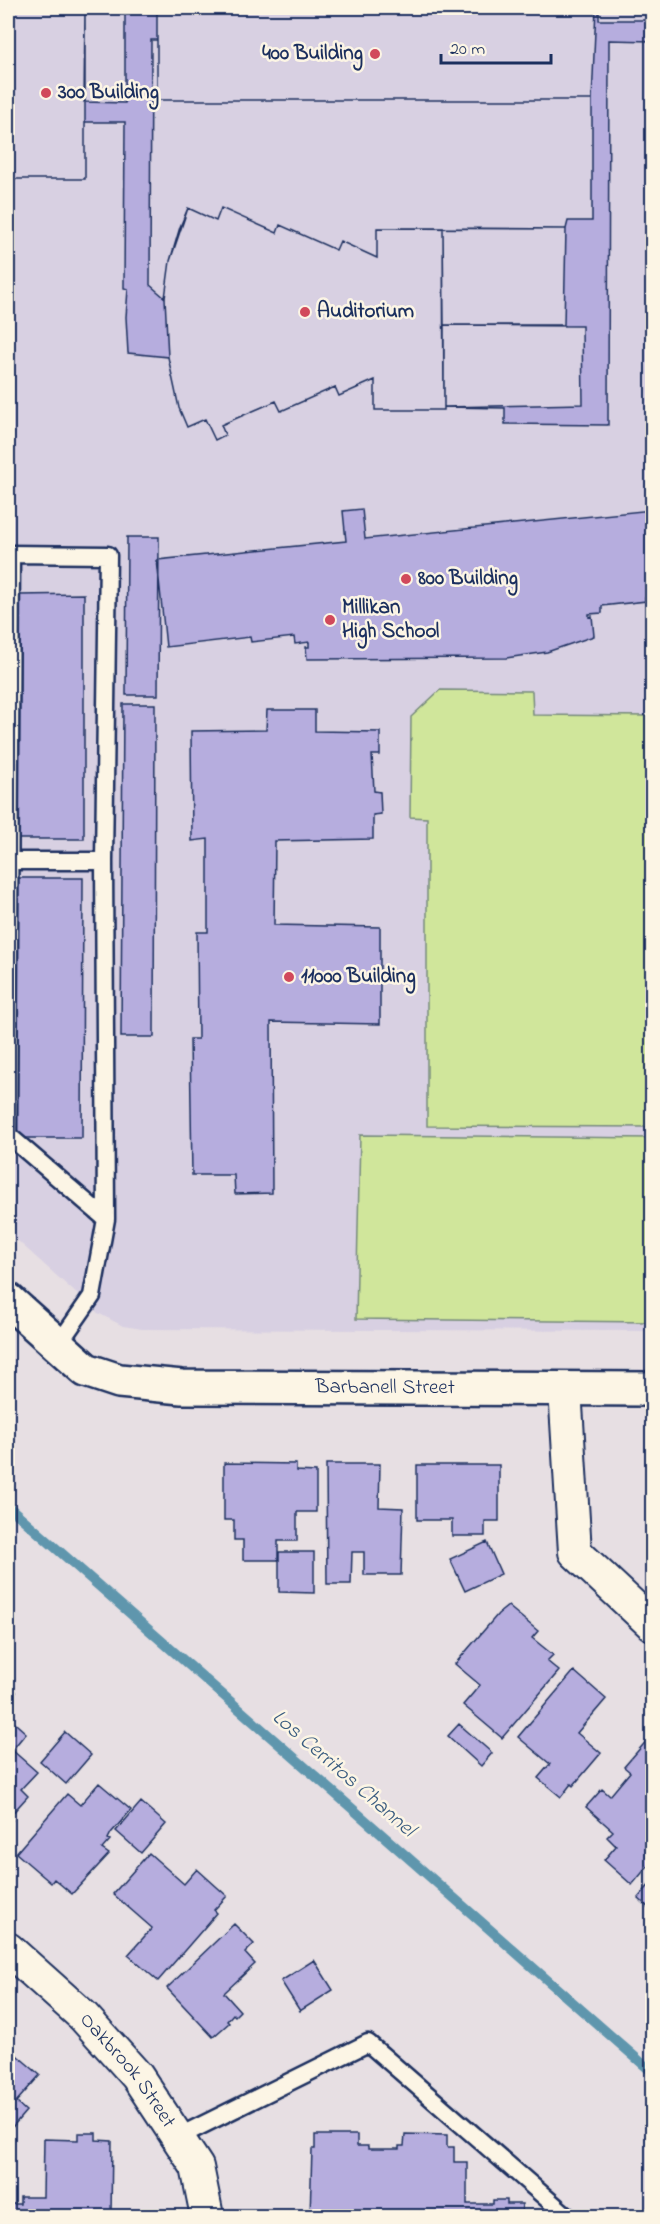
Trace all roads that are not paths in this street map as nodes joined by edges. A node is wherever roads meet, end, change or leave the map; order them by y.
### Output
1 (9, 554) edge
2 (8, 861) edge
3 (104, 861) junction
4 (8, 1135) edge
5 (106, 1219) junction
6 (8, 1300) edge
7 (58, 1345) junction
8 (565, 1389) junction
9 (652, 1389) edge
10 (652, 1624) edge
11 (8, 1949) edge
12 (178, 2137) junction
13 (207, 2217) edge
14 (567, 2217) edge

1 - 2 lane
1 - 3 lane
2 - 3 lane
2 - 4 lane
3 - 5 lane
4 - 5 lane
5 - 7 lane
6 - 7 street, Barbanell Street
7 - 8 street, Barbanell Street
8 - 9 street, Barbanell Street
8 - 10 street
11 - 12 street, Oakbrook Street
12 - 13 street, Oakbrook Street
12 - 14 lane

